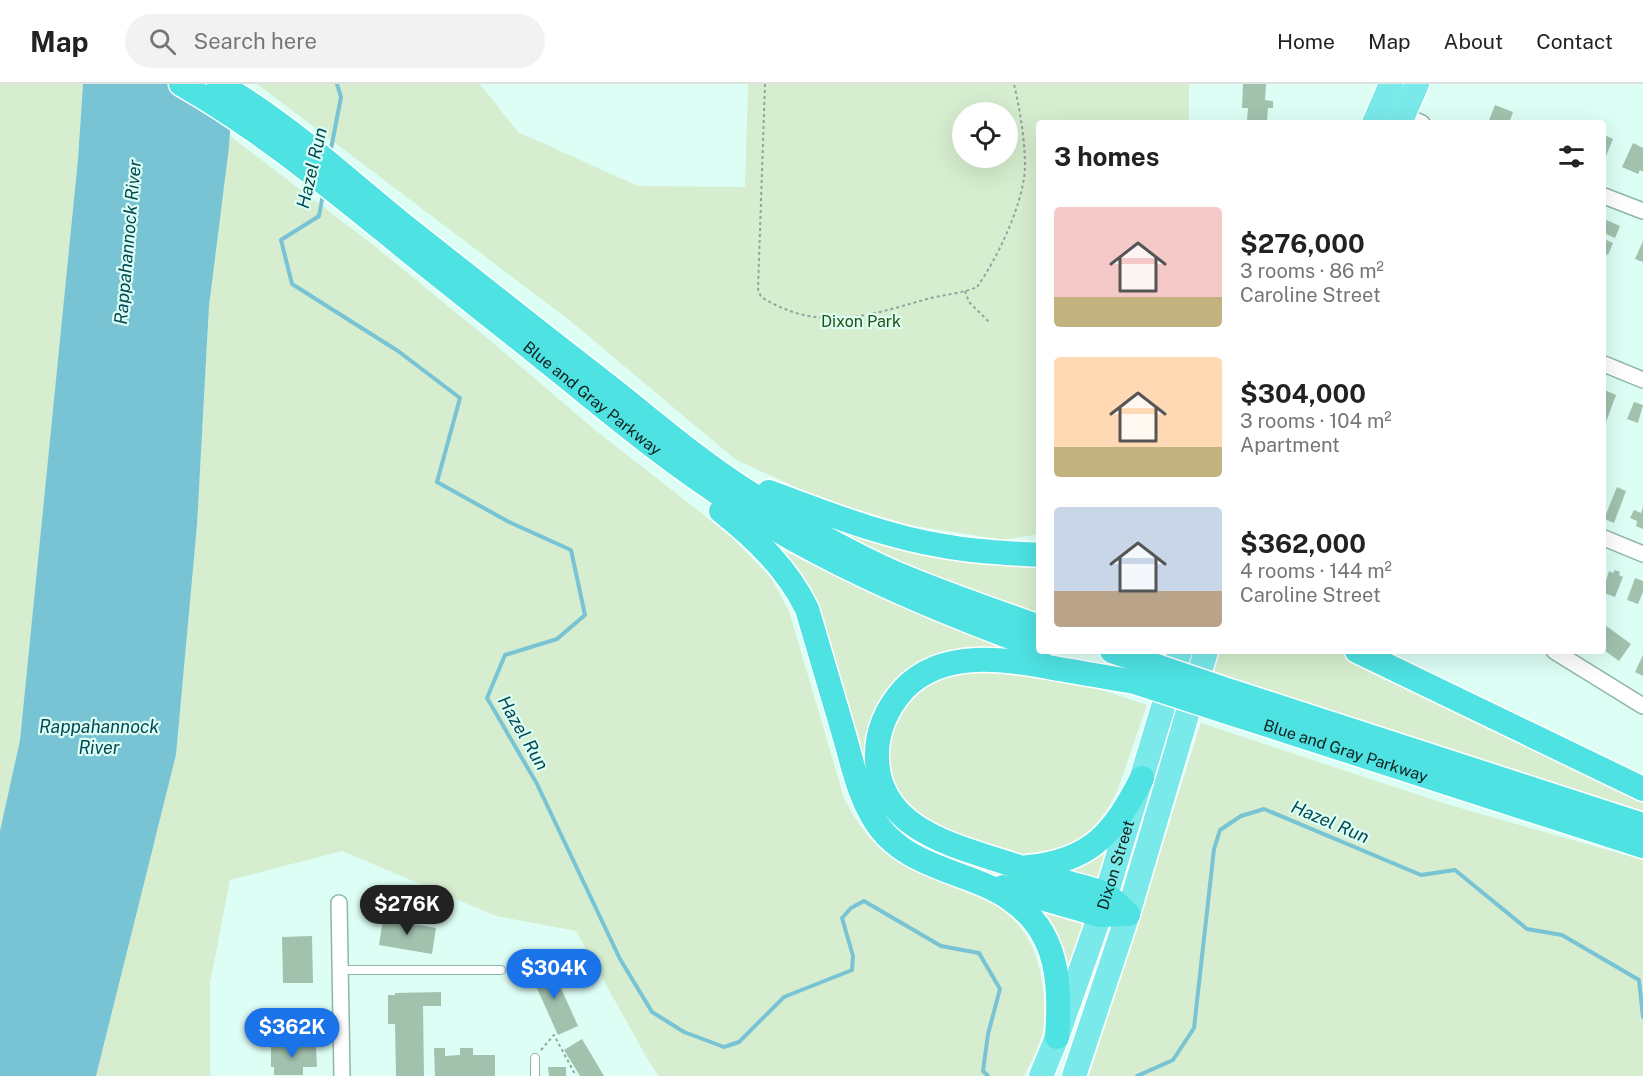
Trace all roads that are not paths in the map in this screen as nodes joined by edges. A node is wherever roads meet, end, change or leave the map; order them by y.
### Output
1 (182, 84) edge
2 (219, 84) edge
3 (1417, 84) edge
4 (1382, 104) edge
5 (1409, 120) edge
6 (1606, 197) edge
7 (1643, 211) edge
8 (382, 219) junction
9 (1606, 365) edge
10 (1643, 380) edge
11 (628, 427) junction
12 (720, 474) junction
13 (1606, 539) edge
14 (1036, 554) edge
15 (1643, 554) edge
16 (1036, 626) edge
17 (1036, 646) edge
18 (1061, 654) edge
19 (1116, 654) edge
20 (1179, 654) edge
21 (1205, 654) edge
22 (1364, 654) edge
23 (1559, 654) edge
24 (1138, 672) junction
25 (1227, 701) junction
26 (1643, 706) edge
27 (1142, 778) junction
28 (1643, 789) edge
29 (1643, 825) edge
30 (1643, 846) edge
31 (1023, 868) junction
32 (969, 879) junction
33 (339, 903) dead end
34 (1104, 905) junction
35 (1128, 914) junction
36 (340, 970) junction
37 (501, 970) dead end
38 (1057, 1037) junction
39 (535, 1058) road end
40 (342, 1076) edge
41 (536, 1076) edge
42 (1041, 1076) edge
43 (1074, 1076) edge

1 - 8 highway, Blue and Gray Parkway
2 - 8 highway, Blue and Gray Parkway
3 - 5 main road
4 - 5 street
6 - 7 street
8 - 11 highway, Blue and Gray Parkway
8 - 12 highway, Blue and Gray Parkway
9 - 10 street
11 - 17 highway, Blue and Gray Parkway
11 - 32 highway
12 - 14 highway
12 - 16 highway, Blue and Gray Parkway
13 - 15 street
18 - 24 highway, Blue and Gray Parkway
19 - 24 highway, Blue and Gray Parkway
20 - 27 main road, Dixon Street
21 - 35 main road, Dixon Street
22 - 28 highway
23 - 26 street
24 - 25 highway, Blue and Gray Parkway, bridge
24 - 31 highway
25 - 29 highway, Blue and Gray Parkway
25 - 30 highway, Blue and Gray Parkway
27 - 31 highway
27 - 34 main road, Dixon Street
31 - 34 highway
32 - 34 highway
32 - 38 highway
33 - 36 street
34 - 35 highway
34 - 38 main road, Dixon Street
35 - 43 main road, Dixon Street
36 - 37 lane
36 - 40 street
38 - 42 main road, Dixon Street
39 - 41 lane

